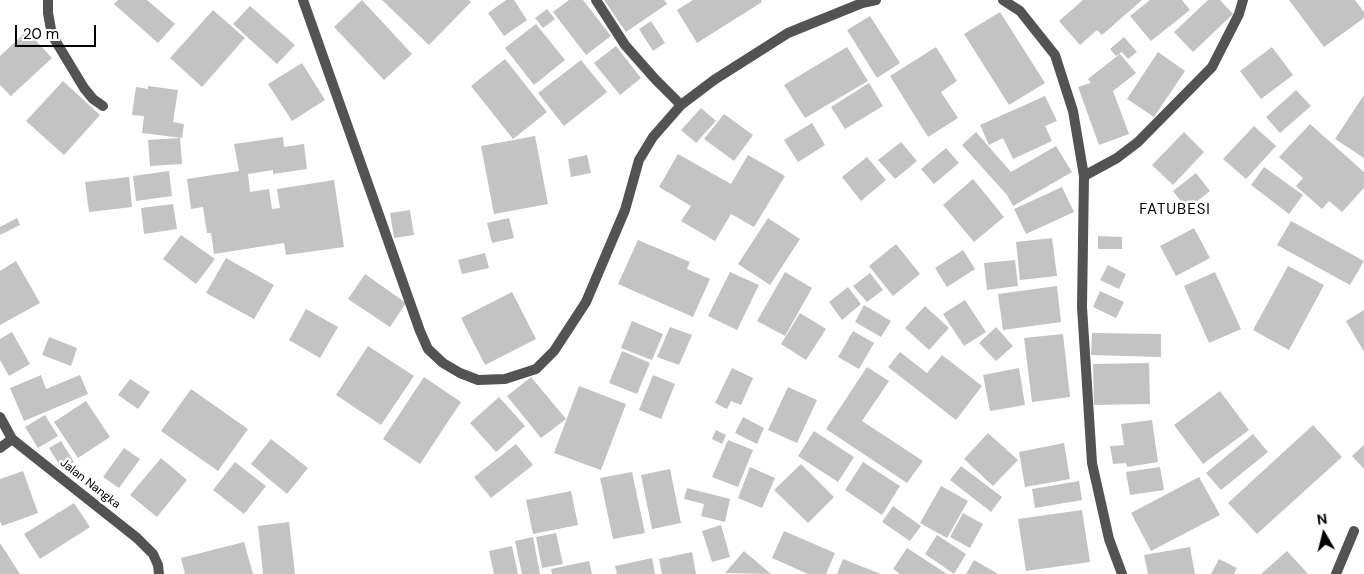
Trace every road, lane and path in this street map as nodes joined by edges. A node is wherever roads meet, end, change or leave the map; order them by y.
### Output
1 (48, 0) edge
2 (303, 0) edge
3 (596, 0) edge
4 (876, 0) edge
5 (1003, 0) edge
6 (1243, 0) edge
7 (682, 105) junction
8 (103, 106) dead end
9 (1084, 176) junction
10 (0, 416) edge
11 (12, 439) junction
12 (0, 448) edge
13 (1354, 532) dead end
14 (159, 574) edge
15 (1122, 574) edge
16 (1336, 574) edge

1 - 8 street
2 - 7 street
3 - 7 street
4 - 7 street
5 - 9 street
6 - 9 street
9 - 15 street
10 - 11 street, Jalan Nangka
11 - 12 street
11 - 14 street, Jalan Nangka
13 - 16 street

